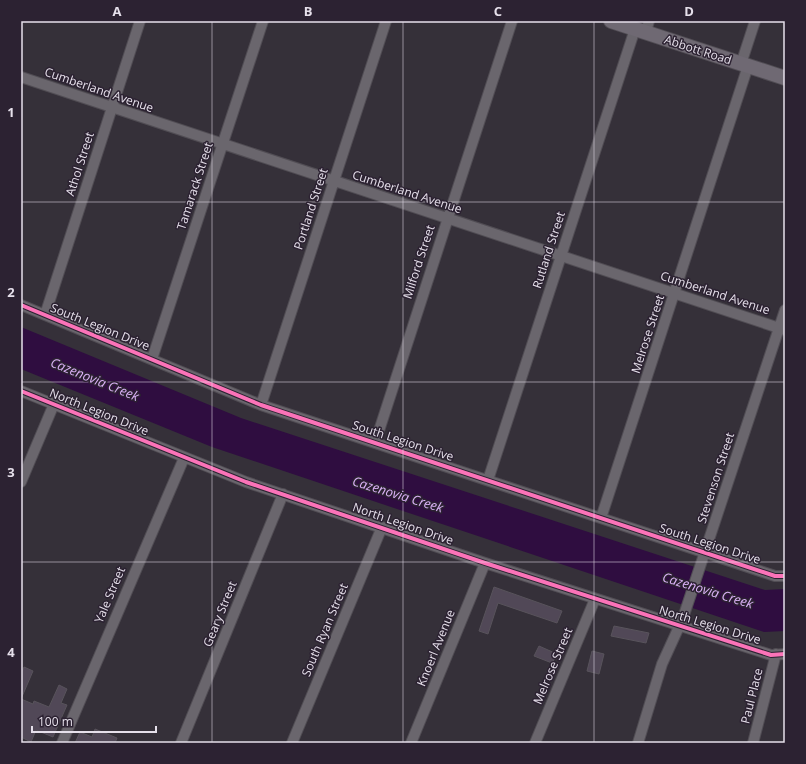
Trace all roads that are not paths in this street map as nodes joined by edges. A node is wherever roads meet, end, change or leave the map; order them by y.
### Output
1 (140, 21) edge
2 (263, 21) edge
3 (386, 21) edge
4 (512, 21) edge
5 (611, 21) edge
6 (755, 21) edge
7 (643, 27) edge
8 (745, 65) junction
9 (21, 77) edge
10 (785, 78) edge
11 (112, 108) junction
12 (222, 145) junction
13 (334, 182) junction
14 (447, 219) junction
15 (561, 256) junction
16 (674, 294) junction
17 (21, 305) edge
18 (785, 310) edge
19 (45, 315) junction
20 (782, 329) edge
21 (152, 359) junction
22 (21, 391) edge
23 (54, 404) junction
24 (262, 405) junction
25 (375, 443) junction
26 (184, 458) junction
27 (488, 480) junction
28 (21, 482) edge
29 (283, 494) junction
30 (601, 518) junction
31 (382, 527) junction
32 (704, 555) junction
33 (485, 563) junction
34 (785, 576) edge
35 (596, 599) junction
36 (681, 622) junction
37 (780, 654) edge
38 (62, 743) edge
39 (180, 743) edge
40 (292, 743) edge
41 (411, 743) edge
42 (535, 743) edge
43 (638, 743) edge
44 (753, 743) edge

1 - 11 street, Athol Street
2 - 12 street, Tamarack Street
3 - 13 street, Portland Street
4 - 14 street, Milford Street
5 - 7 street, Abbott Road
6 - 8 street, Melrose Street
7 - 8 street, Abbott Road
7 - 15 street, Rutland Street
8 - 10 street, Abbott Road
8 - 16 street, Melrose Street
9 - 11 street, Cumberland Avenue
11 - 12 street, Cumberland Avenue
11 - 19 street, Athol Street
12 - 13 street, Cumberland Avenue
12 - 21 street, Tamarack Street
13 - 14 street, Cumberland Avenue
13 - 24 street, Portland Street
14 - 15 street, Cumberland Avenue
14 - 25 street, Milford Street
15 - 16 street, Cumberland Avenue
15 - 27 street, Rutland Street
16 - 20 street, Cumberland Avenue
16 - 30 street, Melrose Street
17 - 19 street, South Legion Drive
18 - 20 street, Stevenson Street
19 - 21 street, South Legion Drive
20 - 32 street, Stevenson Street
21 - 24 street, South Legion Drive
22 - 23 street, North Legion Drive
23 - 26 street, North Legion Drive
23 - 28 street
24 - 25 street, South Legion Drive
25 - 27 street, South Legion Drive
26 - 29 street, North Legion Drive
26 - 38 street, Yale Street
27 - 30 street, South Legion Drive
29 - 31 street, North Legion Drive
29 - 39 street, Geary Street
30 - 32 street, South Legion Drive
31 - 33 street, North Legion Drive
31 - 40 street, South Ryan Street
32 - 34 street, South Legion Drive
32 - 36 street, Stevenson Street
33 - 35 street, North Legion Drive
33 - 41 street, Knoerl Avenue
35 - 36 street, North Legion Drive
35 - 42 street, Melrose Street
36 - 37 street, North Legion Drive
36 - 43 street, Stevenson Street
37 - 44 street, Paul Place

